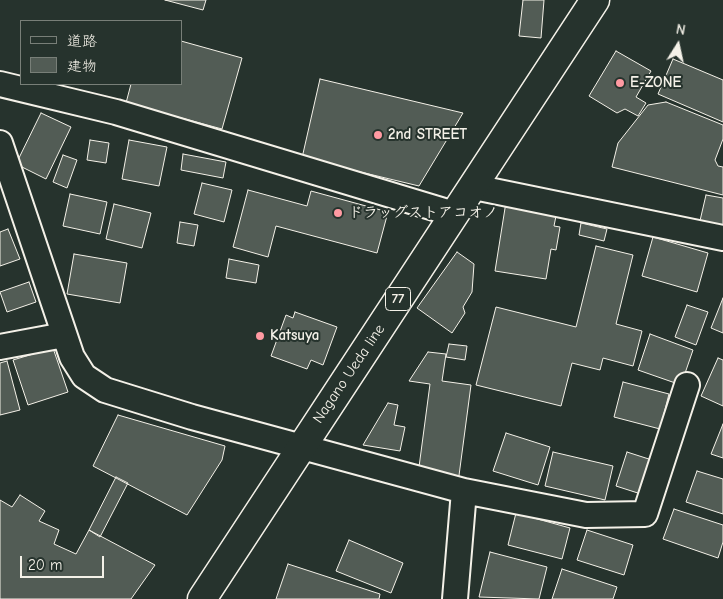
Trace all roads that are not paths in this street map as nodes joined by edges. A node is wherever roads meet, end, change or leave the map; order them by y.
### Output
1 (595, 0) edge
2 (0, 84) edge
3 (0, 143) edge
4 (474, 187) junction
5 (454, 214) junction
6 (723, 238) edge
7 (64, 336) junction
8 (0, 348) edge
9 (687, 385) dead end
10 (300, 446) junction
11 (464, 491) junction
12 (202, 599) edge
13 (455, 599) edge

1 - 4 main road, Nagano Ueda line / 77
2 - 5 street
3 - 7 street
4 - 5 main road, Nagano Ueda line / 77
4 - 6 street
5 - 10 main road, Nagano Ueda line / 77
7 - 8 street
7 - 10 street
9 - 11 street
10 - 11 street
10 - 12 main road, Nagano Ueda line / 77
11 - 13 street

